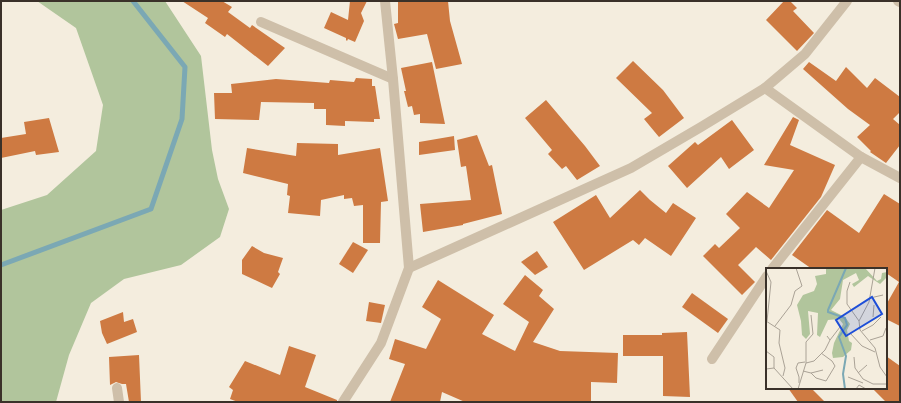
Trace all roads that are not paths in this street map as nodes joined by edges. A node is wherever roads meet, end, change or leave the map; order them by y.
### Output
1 (385, 1) edge
2 (847, 1) edge
3 (261, 22) dead end
4 (393, 79) junction
5 (765, 88) junction
6 (861, 157) junction
7 (900, 178) edge
8 (409, 268) junction
9 (773, 268) edge
10 (766, 278) edge
11 (712, 359) dead end
12 (117, 388) dead end
13 (119, 402) edge
14 (343, 402) edge

1 - 4 street
2 - 5 street
3 - 4 street
4 - 8 street
5 - 6 street
5 - 8 street
6 - 7 street
6 - 9 street
8 - 14 street
10 - 11 street
12 - 13 street

